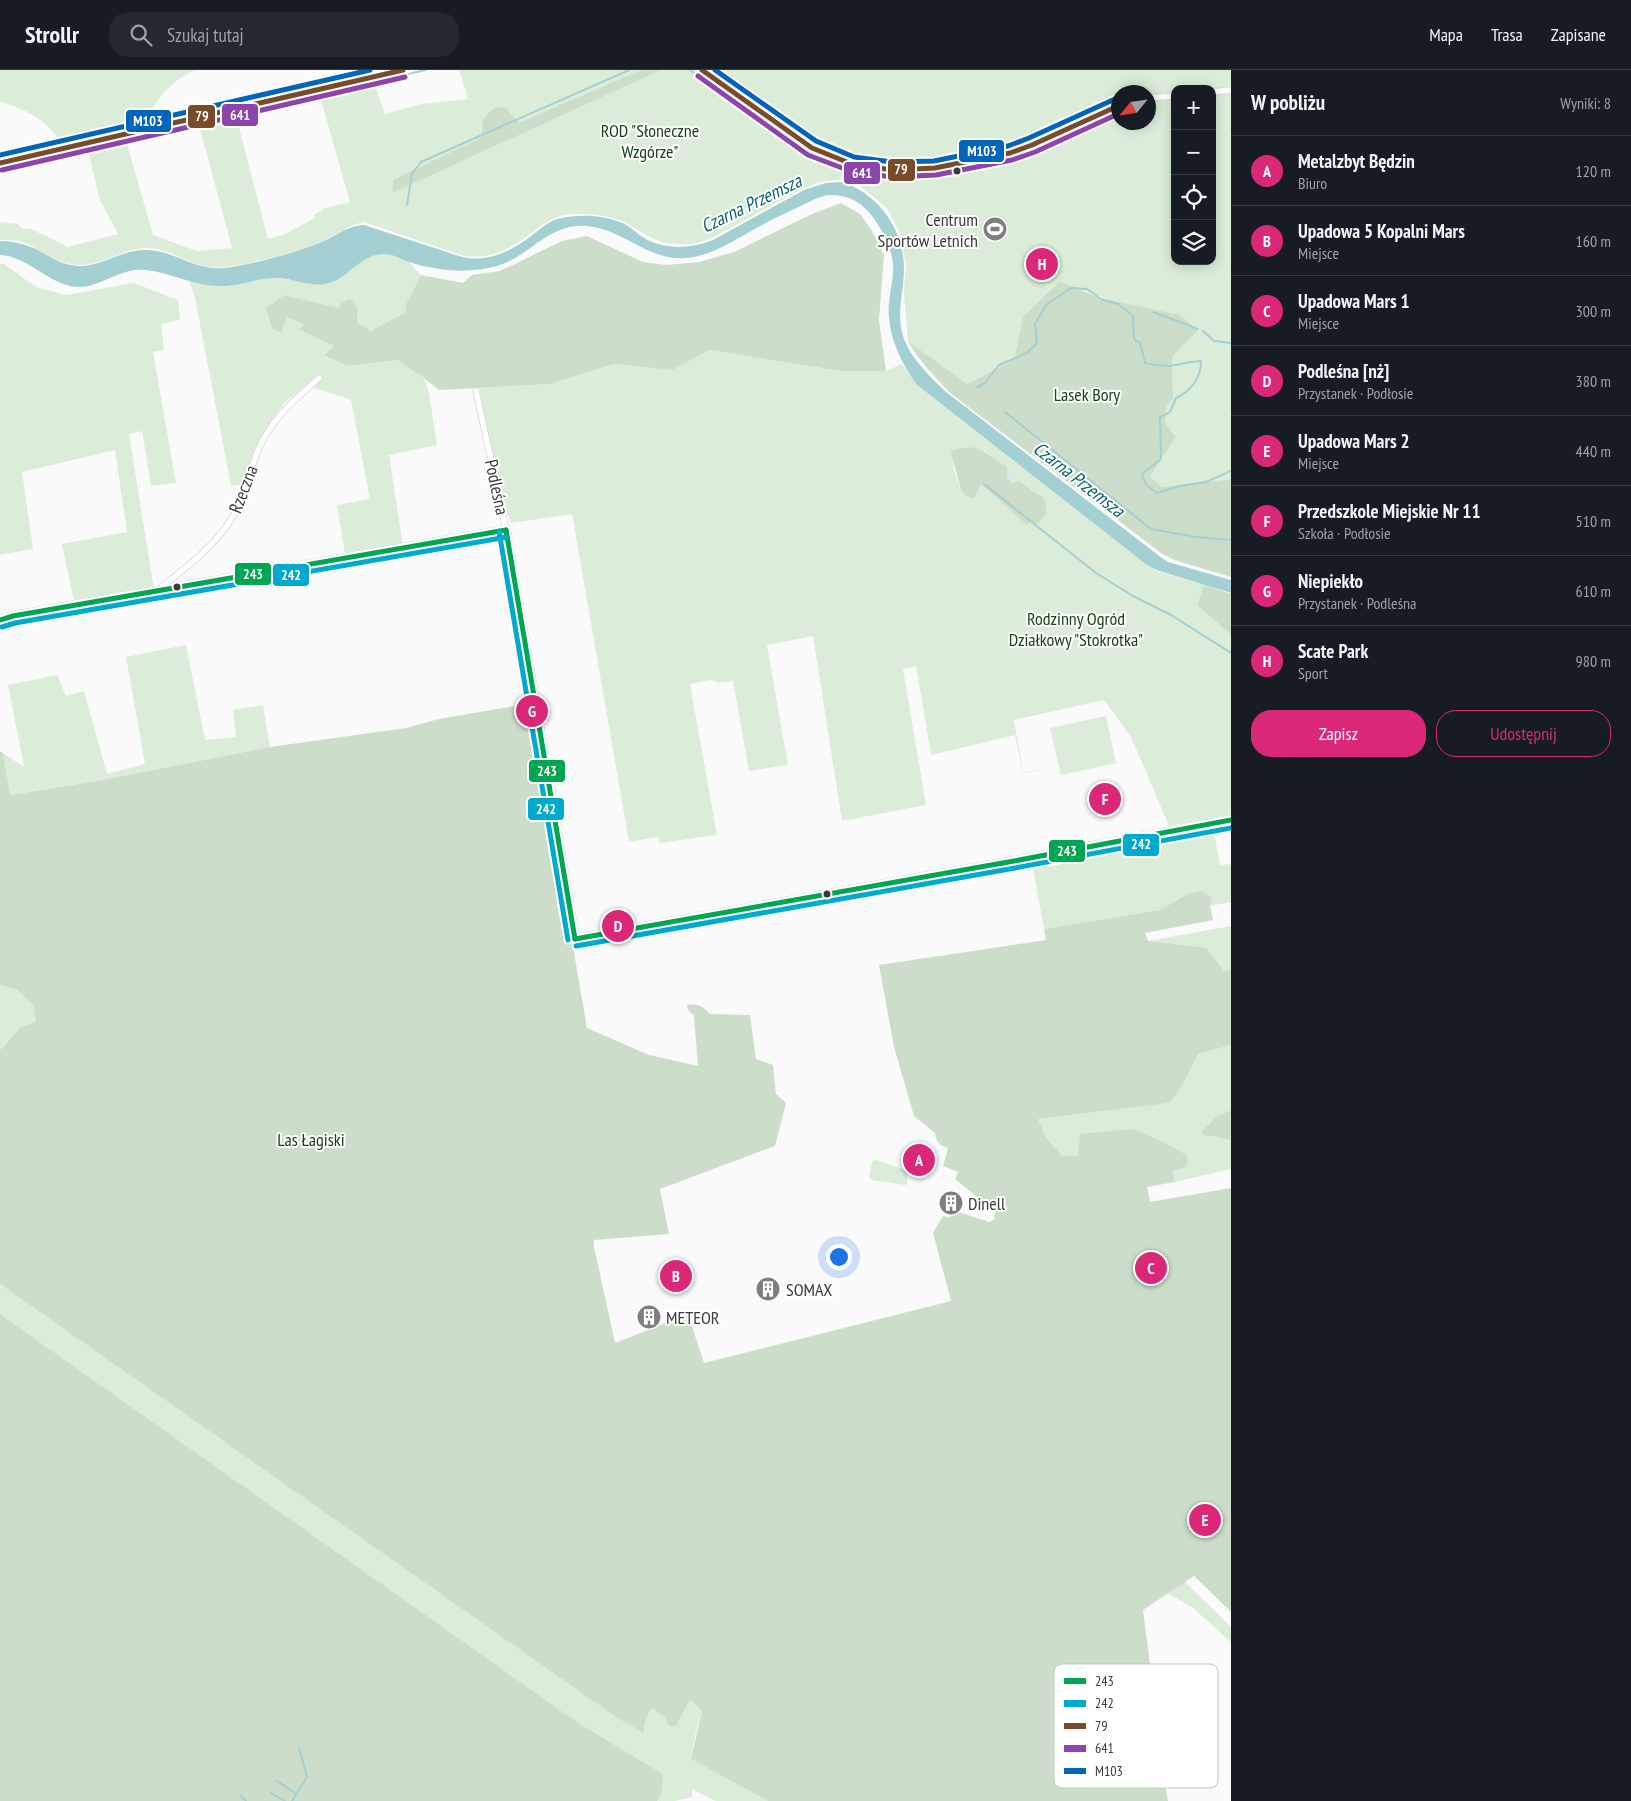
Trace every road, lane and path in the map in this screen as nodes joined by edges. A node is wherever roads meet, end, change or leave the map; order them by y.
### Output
1 (403, 70) edge
2 (702, 70) edge
3 (1231, 90) edge
4 (1216, 92) edge
5 (1171, 96) edge
6 (1156, 97) edge
7 (1111, 109) edge
8 (0, 162) edge
9 (319, 378) dead end
10 (476, 391) dead end
11 (506, 530) junction
12 (156, 591) junction
13 (0, 620) edge
14 (1231, 820) edge

1 - 8 street
2 - 7 street
3 - 4 street
5 - 6 street
9 - 12 street, Rzeczna
10 - 11 street, Podleśna
11 - 12 street
11 - 14 street, Podleśna
12 - 13 street

